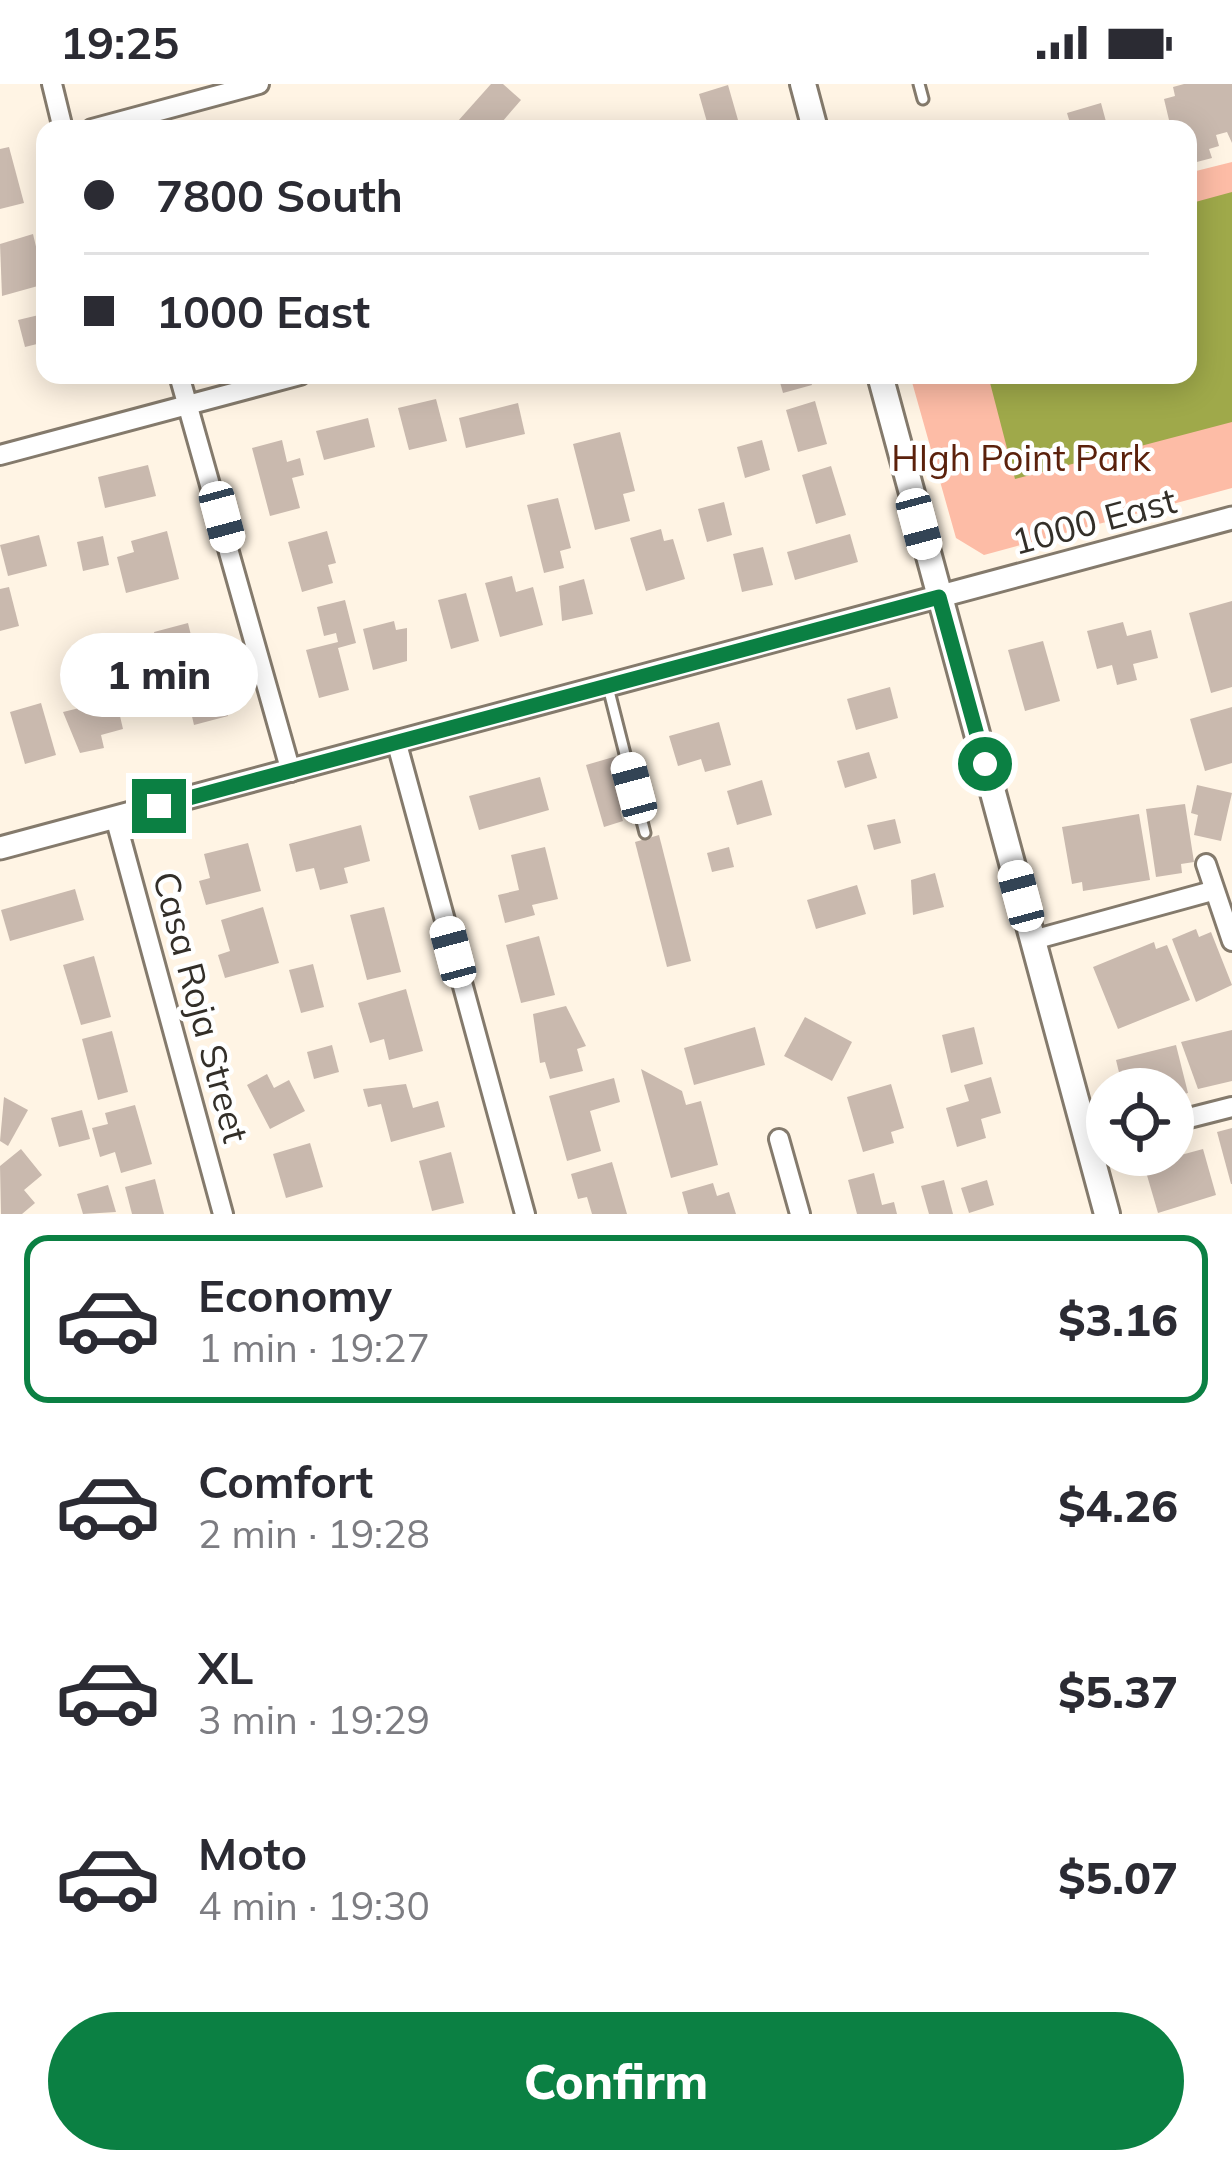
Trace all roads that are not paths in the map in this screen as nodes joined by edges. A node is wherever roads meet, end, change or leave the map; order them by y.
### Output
1 (52, 84) edge
2 (259, 84) edge
3 (803, 84) edge
4 (919, 84) edge
5 (922, 99) dead end
6 (61, 120) edge
7 (125, 120) edge
8 (812, 120) edge
9 (183, 384) edge
10 (266, 384) edge
11 (882, 384) edge
12 (192, 404) junction
13 (0, 455) edge
14 (1232, 518) edge
15 (939, 597) junction
16 (608, 688) junction
17 (397, 744) junction
18 (291, 772) junction
19 (115, 817) junction
20 (645, 833) dead end
21 (0, 848) edge
22 (1206, 864) dead end
23 (1213, 891) junction
24 (1033, 940) junction
25 (1232, 941) edge
26 (1086, 1106) edge
27 (1232, 1106) edge
28 (1194, 1116) edge
29 (779, 1139) dead end
30 (1102, 1176) edge
31 (223, 1214) edge
32 (525, 1214) edge
33 (800, 1214) edge
34 (1107, 1214) edge

1 - 6 street
2 - 7 street
3 - 8 main road
4 - 5 lane
9 - 12 street
10 - 12 street
11 - 15 main road
12 - 13 street
12 - 18 street
14 - 15 street, 1000 East
15 - 16 street, 1000 East
15 - 24 main road
16 - 17 street, 1000 East
16 - 20 lane
17 - 18 street, 1000 East
17 - 32 street
18 - 19 street, 1000 East
19 - 21 street, 1000 East
19 - 31 street, Casa Roja Street
22 - 23 street
23 - 24 street
23 - 25 street
24 - 26 main road
27 - 28 street
29 - 33 street
30 - 34 main road

